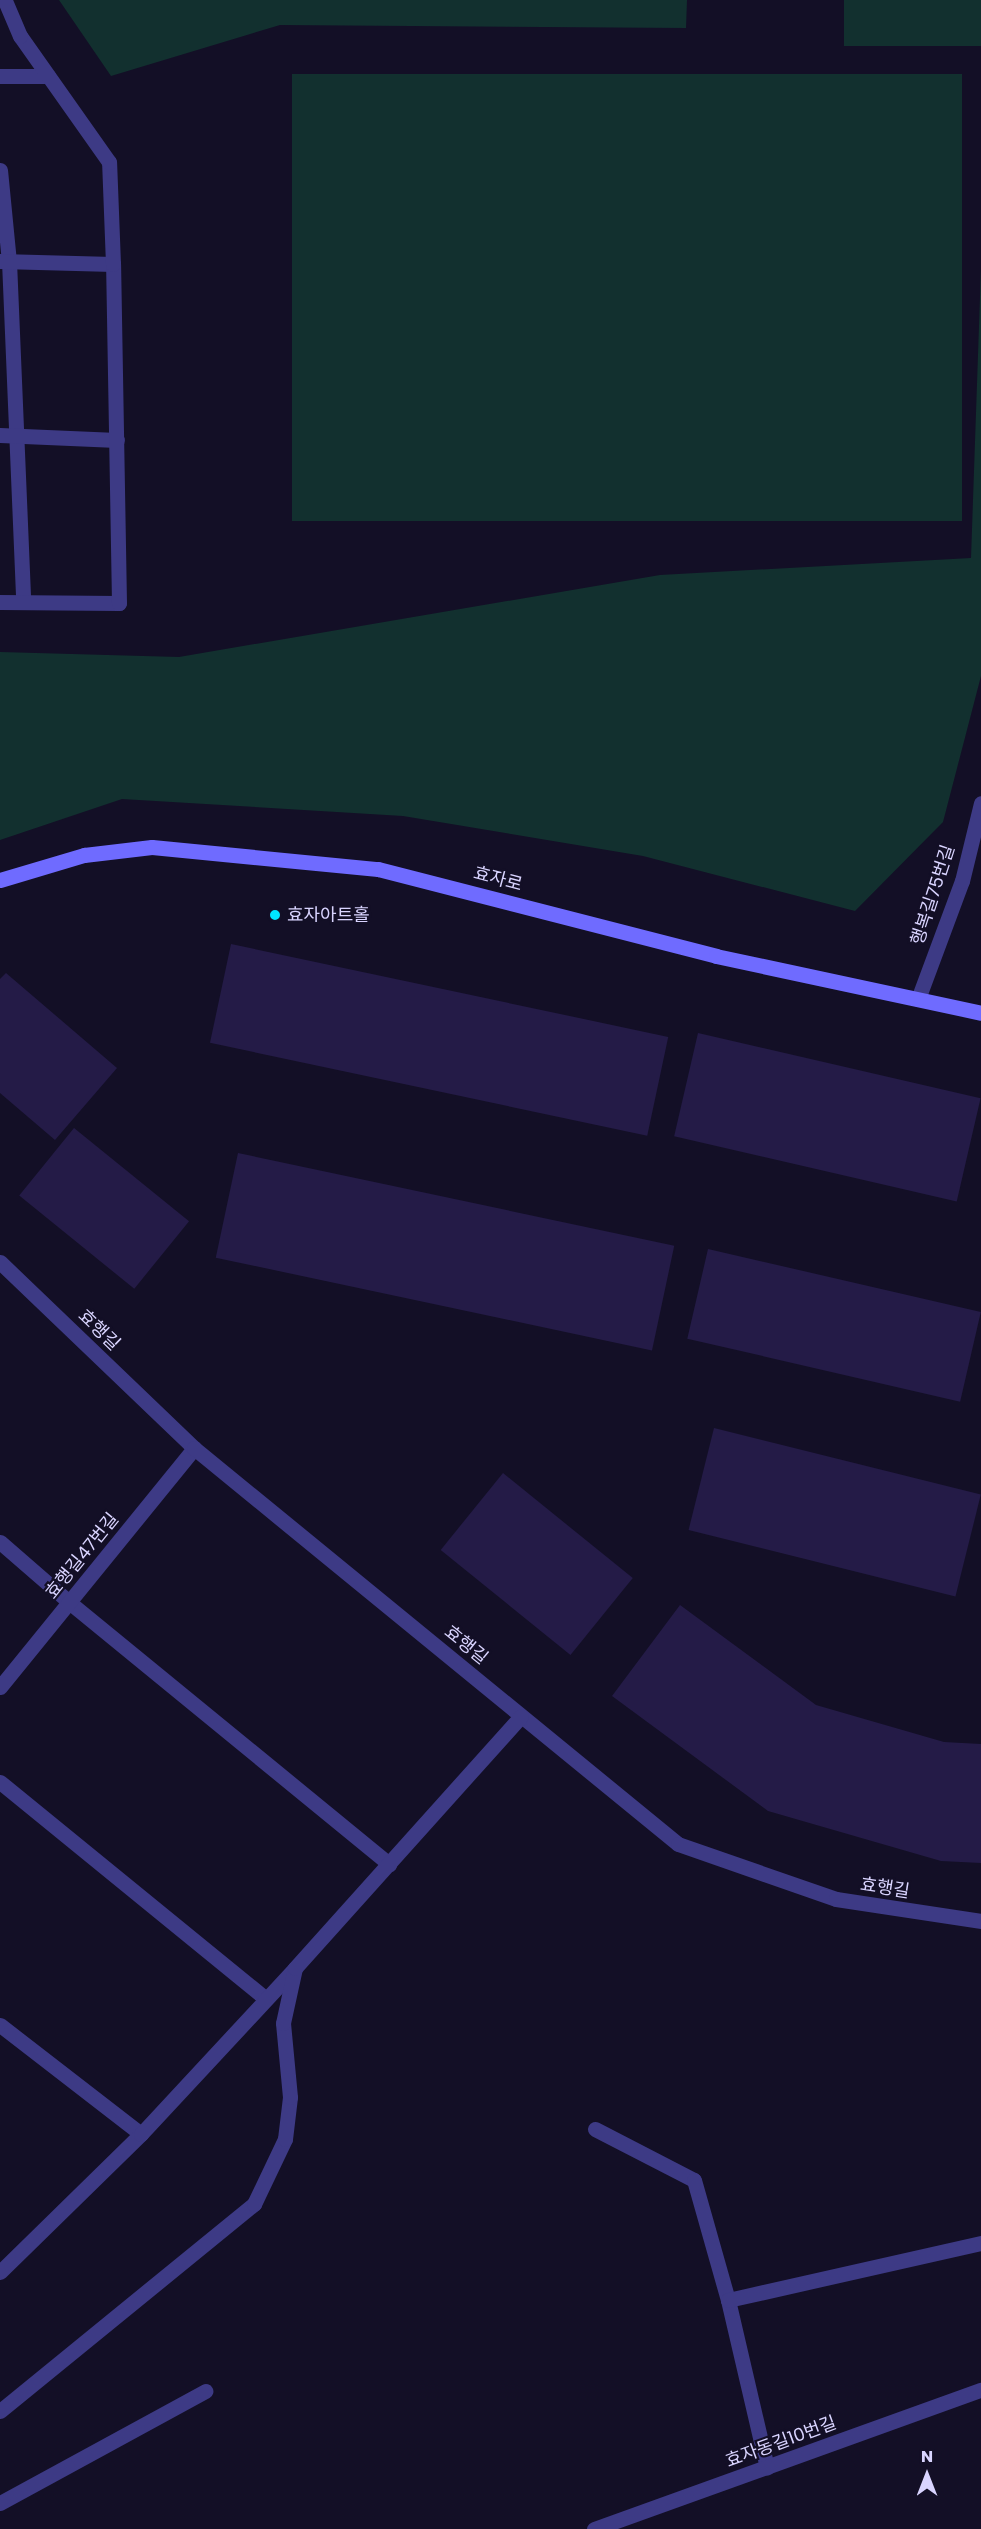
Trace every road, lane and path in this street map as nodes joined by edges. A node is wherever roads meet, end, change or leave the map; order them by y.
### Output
1 (5, 0) edge
2 (0, 76) edge
3 (48, 76) junction
4 (0, 170) edge
5 (5, 261) edge
6 (113, 264) junction
7 (0, 435) edge
8 (16, 436) junction
9 (117, 440) junction
10 (0, 602) edge
11 (23, 602) junction
12 (981, 802) edge
13 (0, 880) edge
14 (918, 999) junction
15 (981, 1013) edge
16 (0, 1262) edge
17 (194, 1448) junction
18 (0, 1542) edge
19 (69, 1602) junction
20 (0, 1687) edge
21 (521, 1716) junction
22 (0, 1782) edge
23 (389, 1864) junction
24 (981, 1921) edge
25 (294, 1968) junction
26 (266, 1999) junction
27 (0, 2025) edge
28 (595, 2129) dead end
29 (141, 2134) junction
30 (981, 2243) edge
31 (2, 2269) edge
32 (729, 2300) junction
33 (981, 2390) edge
34 (205, 2391) dead end
35 (0, 2411) edge
36 (767, 2468) junction
37 (0, 2503) edge
38 (594, 2529) edge

1 - 3 street
2 - 3 street
3 - 6 street
4 - 5 street
5 - 6 street
5 - 8 street
6 - 9 street
7 - 8 street
8 - 9 street
8 - 11 street
9 - 11 street
10 - 11 street
12 - 14 street, 행복길75번길
13 - 14 street, 효자로
14 - 15 street, 효자로
16 - 17 street, 효행길
17 - 19 street, 효행길47번길
17 - 21 street, 효행길
18 - 19 street
19 - 20 street, 효행길47번길
19 - 23 street
21 - 23 street
21 - 24 street, 효행길
22 - 26 street
23 - 25 street
25 - 26 street
25 - 35 street
26 - 29 street
27 - 29 street
28 - 32 street
29 - 31 street
30 - 32 street
32 - 36 street
33 - 36 street, 효자동길10번길
34 - 37 street
36 - 38 street, 효자동길10번길

